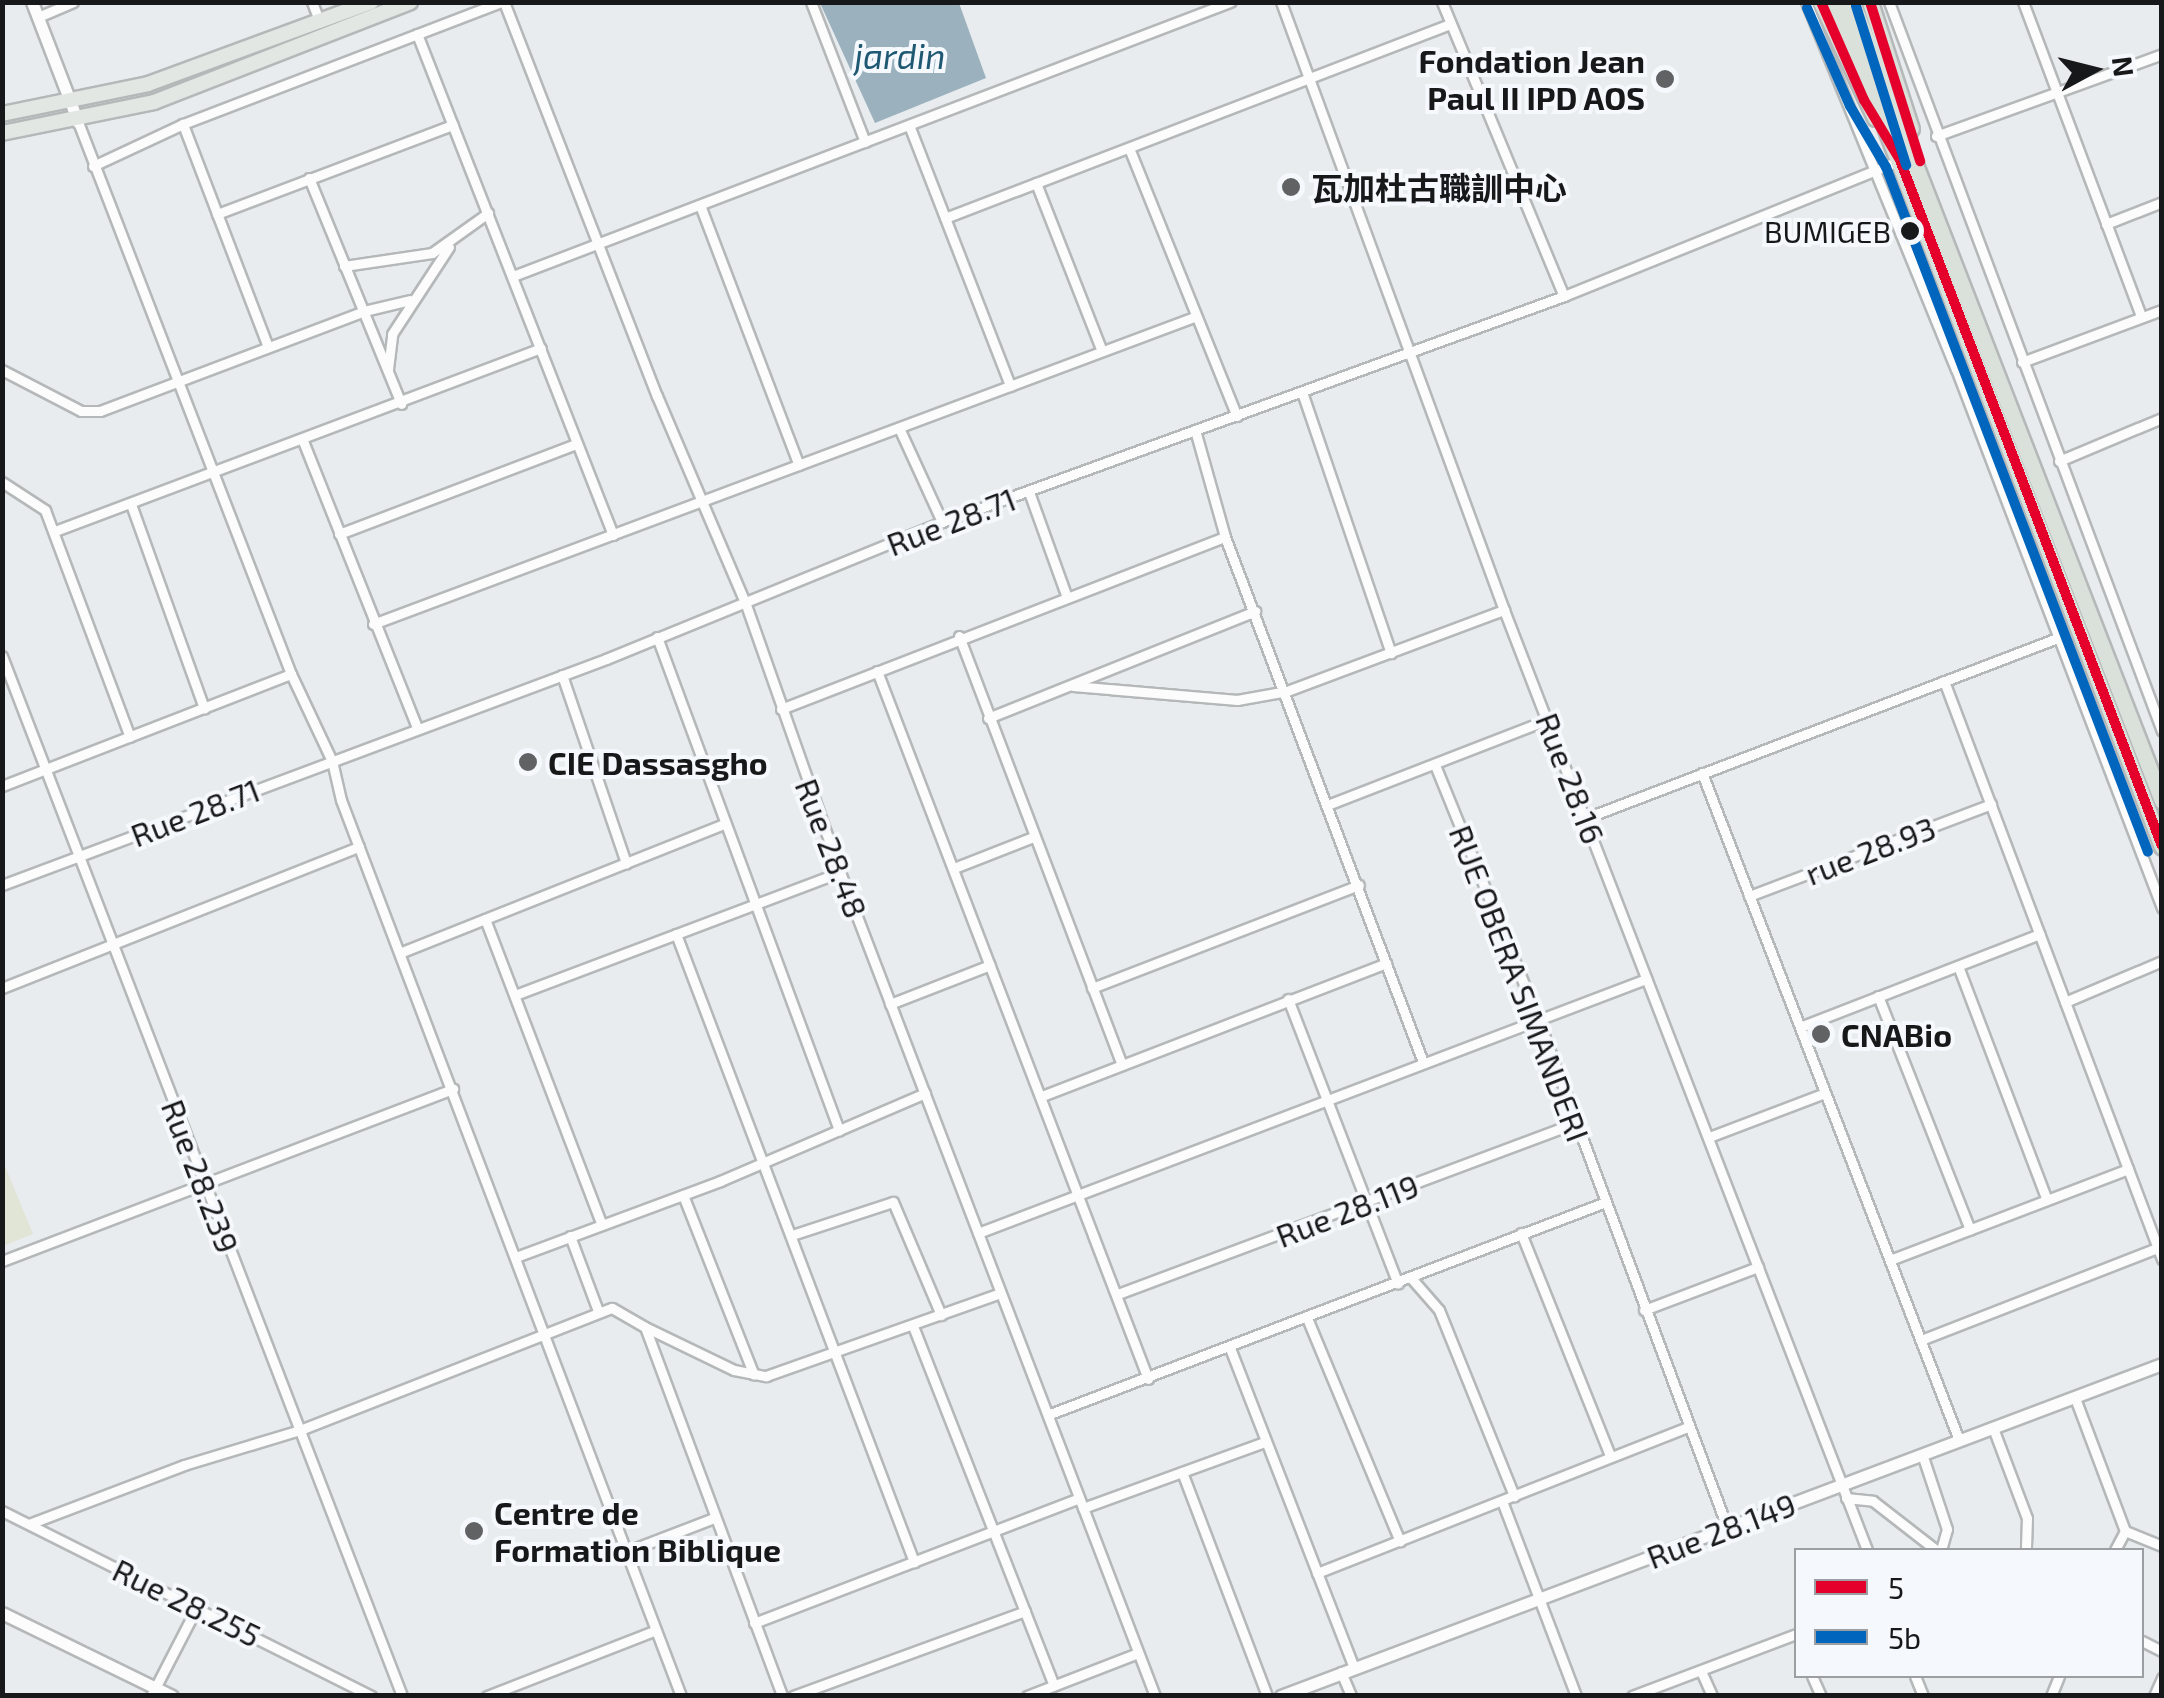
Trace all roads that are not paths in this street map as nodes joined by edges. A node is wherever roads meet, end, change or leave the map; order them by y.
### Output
1 (32, 2) edge
2 (73, 2) edge
3 (312, 2) edge
4 (371, 2) edge
5 (410, 2) edge
6 (502, 2) edge
7 (812, 2) edge
8 (1230, 2) edge
9 (1281, 2) edge
10 (1442, 2) edge
11 (1806, 2) edge
12 (1820, 2) edge
13 (1837, 2) edge
14 (1852, 2) edge
15 (1870, 2) edge
16 (1889, 2) edge
17 (2023, 2) edge
18 (38, 17) junction
19 (320, 23) junction
20 (1450, 24) junction
21 (418, 34) junction
22 (2162, 54) edge
23 (1306, 82) junction
24 (2055, 94) junction
25 (70, 104) junction
26 (2, 114) edge
27 (78, 122) junction
28 (182, 124) junction
29 (453, 125) junction
30 (909, 126) junction
31 (2, 133) edge
32 (1936, 136) junction
33 (865, 142) junction
34 (1129, 148) junction
35 (1900, 160) junction
36 (93, 166) junction
37 (1877, 171) junction
38 (309, 178) junction
39 (1036, 183) junction
40 (2162, 202) edge
41 (700, 205) junction
42 (488, 213) junction
43 (217, 214) junction
44 (1935, 214) junction
45 (945, 218) junction
46 (2106, 224) junction
47 (1932, 234) junction
48 (457, 237) junction
49 (598, 243) junction
50 (344, 266) junction
51 (513, 276) junction
52 (1564, 296) junction
53 (410, 300) junction
54 (2162, 310) edge
55 (364, 311) junction
56 (2141, 316) junction
57 (1194, 317) junction
58 (268, 348) junction
59 (541, 348) junction
60 (1101, 349) junction
61 (1410, 353) junction
62 (2022, 362) junction
63 (2, 370) edge
64 (388, 370) junction
65 (178, 382) junction
66 (1010, 386) junction
67 (1302, 392) junction
68 (401, 404) junction
69 (1237, 416) junction
70 (2162, 418) edge
71 (899, 428) junction
72 (1195, 430) junction
73 (303, 440) junction
74 (576, 444) junction
75 (2059, 461) junction
76 (800, 465) junction
77 (214, 474) junction
78 (2, 482) edge
79 (1028, 492) junction
80 (702, 503) junction
81 (132, 508) junction
82 (942, 522) junction
83 (55, 531) junction
84 (339, 534) junction
85 (613, 536) junction
86 (1225, 537) junction
87 (1066, 595) junction
88 (745, 602) junction
89 (1255, 610) junction
90 (1504, 610) junction
91 (373, 624) junction
92 (959, 636) junction
93 (657, 637) junction
94 (2060, 637) junction
95 (1390, 653) junction
96 (2, 656) edge
97 (876, 671) junction
98 (291, 674) junction
99 (562, 675) junction
100 (1944, 681) junction
101 (1074, 686) junction
102 (1288, 691) junction
103 (204, 708) junction
104 (781, 709) junction
105 (988, 718) junction
106 (1549, 719) junction
107 (417, 728) junction
108 (2162, 731) edge
109 (130, 736) junction
110 (332, 760) junction
111 (1434, 765) junction
112 (46, 769) junction
113 (1702, 773) junction
114 (2, 786) edge
115 (2162, 801) edge
116 (1330, 804) junction
117 (1991, 804) junction
118 (1586, 818) junction
119 (723, 824) junction
120 (1033, 836) junction
121 (359, 846) junction
122 (2162, 848) edge
123 (83, 855) junction
124 (626, 863) junction
125 (954, 868) junction
126 (840, 872) junction
127 (1359, 885) junction
128 (2, 886) edge
129 (1749, 896) junction
130 (755, 904) junction
131 (2162, 908) edge
132 (485, 919) junction
133 (676, 934) junction
134 (2040, 934) junction
135 (113, 946) junction
136 (402, 952) junction
137 (2162, 961) edge
138 (1386, 964) junction
139 (990, 965) junction
140 (1958, 966) junction
141 (1646, 980) junction
142 (2, 988) edge
143 (1092, 988) junction
144 (515, 995) junction
145 (1878, 996) junction
146 (1288, 999) junction
147 (2065, 1002) junction
148 (890, 1004) junction
149 (1538, 1019) junction
150 (1800, 1026) junction
151 (1423, 1062) junction
152 (1122, 1064) junction
153 (453, 1089) junction
154 (925, 1093) junction
155 (1825, 1093) junction
156 (1042, 1096) junction
157 (1325, 1101) junction
158 (1575, 1123) junction
159 (838, 1130) junction
160 (1709, 1137) junction
161 (759, 1163) junction
162 (2128, 1169) junction
163 (206, 1184) junction
164 (1079, 1194) junction
165 (683, 1195) junction
166 (2047, 1200) junction
167 (1366, 1203) junction
168 (1603, 1203) junction
169 (601, 1223) junction
170 (1970, 1230) junction
171 (978, 1232) junction
172 (1522, 1234) junction
173 (792, 1235) junction
174 (570, 1236) junction
175 (2157, 1248) junction
176 (516, 1257) junction
177 (2162, 1259) edge
178 (1890, 1260) junction
179 (2, 1261) edge
180 (1758, 1267) junction
181 (1412, 1279) junction
182 (1398, 1284) junction
183 (1000, 1292) junction
184 (1118, 1294) junction
185 (1644, 1310) junction
186 (598, 1311) junction
187 (941, 1315) junction
188 (1307, 1318) junction
189 (913, 1326) junction
190 (645, 1327) junction
191 (546, 1335) junction
192 (1921, 1340) junction
193 (1230, 1348) junction
194 (835, 1350) junction
195 (2160, 1368) edge
196 (754, 1374) junction
197 (1148, 1379) junction
198 (2074, 1398) junction
199 (1050, 1414) junction
200 (1688, 1427) junction
201 (1992, 1428) junction
202 (300, 1430) junction
203 (1959, 1440) junction
204 (1264, 1442) junction
205 (1922, 1454) junction
206 (1610, 1456) junction
207 (1182, 1472) junction
208 (1840, 1484) junction
209 (1514, 1496) junction
210 (1846, 1498) junction
211 (1502, 1500) junction
212 (1081, 1503) junction
213 (2, 1511) edge
214 (714, 1518) junction
215 (30, 1524) junction
216 (1727, 1528) junction
217 (2125, 1530) junction
218 (995, 1531) junction
219 (1400, 1541) junction
220 (2162, 1546) edge
221 (1866, 1548) edge
222 (1936, 1548) edge
223 (1940, 1548) edge
224 (2026, 1548) edge
225 (2116, 1548) edge
226 (628, 1551) junction
227 (914, 1562) junction
228 (1317, 1573) junction
229 (1540, 1599) junction
230 (197, 1607) junction
231 (1025, 1610) junction
232 (2, 1613) edge
233 (754, 1624) junction
234 (656, 1630) junction
235 (1794, 1637) edge
236 (1138, 1653) junction
237 (1348, 1670) junction
238 (1700, 1671) junction
239 (2162, 1678) edge
240 (1054, 1684) junction
241 (153, 1691) edge
242 (172, 1696) edge
243 (371, 1696) edge
244 (402, 1696) edge
245 (488, 1696) edge
246 (681, 1696) edge
247 (782, 1696) edge
248 (793, 1696) edge
249 (1027, 1696) edge
250 (1155, 1696) edge
251 (1266, 1696) edge
252 (1281, 1696) edge
253 (1351, 1696) edge
254 (1576, 1696) edge
255 (1632, 1696) edge
256 (1712, 1696) edge
257 (2154, 1696) edge

1 - 18 street
2 - 18 street
3 - 19 street
4 - 19 main road
5 - 27 main road
6 - 21 street
6 - 49 street, Rue 28.48
7 - 33 street
8 - 30 street
9 - 23 street, Rue 28.16
10 - 20 street
11 - 37 street
12 - 35 highway
13 - 35 highway
14 - 44 highway
15 - 44 highway
16 - 32 street
17 - 24 street
18 - 25 street
19 - 25 main road
20 - 23 street
20 - 52 street
21 - 28 street
21 - 29 street
22 - 24 street
23 - 34 street
23 - 61 street, Rue 28.16
24 - 32 street
24 - 46 street
25 - 26 main road
25 - 27 street
27 - 31 main road
27 - 36 street
28 - 36 street
28 - 43 street
29 - 38 street
29 - 42 street
30 - 33 street
30 - 45 street
32 - 62 street
33 - 41 street
34 - 39 street
34 - 57 street
35 - 37 street, Rue 28.71
35 - 47 highway
36 - 65 street
37 - 52 street, Rue 28.71
37 - 94 street
38 - 43 street
38 - 50 street
39 - 45 street
39 - 60 street
40 - 46 street
41 - 49 street
41 - 76 street
42 - 48 street
42 - 51 street
43 - 58 street
44 - 47 highway
45 - 66 street
46 - 56 street
47 - 115 highway
47 - 122 highway
48 - 50 street
48 - 53 street
49 - 51 street
49 - 80 street, Rue 28.48
50 - 55 street
51 - 59 street
52 - 61 street, Rue 28.71
53 - 55 street
53 - 64 street
54 - 56 street
55 - 58 street
55 - 64 street
56 - 62 street
57 - 60 street
57 - 69 street
58 - 65 street
59 - 68 street
59 - 74 street
60 - 66 street
61 - 67 street, Rue 28.71
61 - 90 street, Rue 28.16
62 - 75 street
63 - 65 street
64 - 68 street
65 - 77 street
66 - 71 street
67 - 69 street, Rue 28.71
67 - 95 street
68 - 73 street
69 - 72 street, Rue 28.71
70 - 75 street
71 - 76 street
71 - 82 street
72 - 79 street, Rue 28.71
72 - 86 street
73 - 77 street
73 - 84 street
74 - 84 street
74 - 85 street
75 - 108 street
76 - 80 street
77 - 81 street
77 - 98 street
78 - 83 street
79 - 82 street, Rue 28.71
79 - 87 street
80 - 85 street
80 - 88 street, Rue 28.48
81 - 83 street
81 - 103 street
82 - 88 street, Rue 28.71
83 - 109 street
84 - 91 street
85 - 91 street
86 - 87 street
86 - 89 street
87 - 92 street
88 - 93 street, Rue 28.71
88 - 104 street, Rue 28.48
89 - 101 street
89 - 102 street
90 - 95 street
90 - 106 street, Rue 28.16
91 - 107 street
92 - 97 street
92 - 105 street
93 - 99 street, Rue 28.71
93 - 119 street
94 - 100 street
94 - 131 street
95 - 102 street
96 - 112 street, Rue 28.239
97 - 104 street
97 - 125 street
98 - 103 street
98 - 110 street
99 - 107 street, Rue 28.71
99 - 124 street
100 - 113 street
100 - 117 street
101 - 102 street
101 - 105 street
102 - 116 street
103 - 109 street
104 - 126 street, Rue 28.48
105 - 120 street
106 - 111 street
106 - 118 street, Rue 28.16
107 - 110 street, Rue 28.71
109 - 112 street
110 - 121 street
110 - 123 street, Rue 28.71
111 - 116 street
111 - 149 street, RUE OBERA SIMANDERI
112 - 114 street
112 - 123 street, Rue 28.239
113 - 118 street
113 - 129 street
116 - 127 street
117 - 129 street, rue 28.93
117 - 134 street
118 - 141 street, Rue 28.16
119 - 124 street
119 - 130 street
120 - 125 street
120 - 143 street
121 - 135 street
121 - 136 street
123 - 128 street, Rue 28.71
123 - 135 street, Rue 28.239
124 - 132 street
125 - 139 street
126 - 130 street
126 - 148 street, Rue 28.48
127 - 138 street
127 - 143 street
129 - 150 street
130 - 133 street
130 - 159 street
132 - 136 street
132 - 144 street
133 - 144 street
133 - 161 street
134 - 140 street
134 - 147 street
135 - 142 street
135 - 163 street, Rue 28.239
136 - 153 street
137 - 147 street
138 - 146 street
138 - 151 street
139 - 148 street
139 - 156 street
140 - 145 street
140 - 166 street
141 - 149 street
141 - 160 street, Rue 28.16
143 - 152 street
144 - 169 street
145 - 150 street
145 - 170 street
146 - 152 street
146 - 157 street
147 - 162 street
148 - 154 street, Rue 28.48
149 - 151 street
149 - 158 street, RUE OBERA SIMANDERI
150 - 155 street
151 - 157 street
152 - 156 street
153 - 163 street
153 - 176 street
154 - 159 street
154 - 171 street, Rue 28.48
155 - 160 street
155 - 178 street
156 - 164 street
157 - 164 street
157 - 167 street
158 - 167 street, Rue 28.119
158 - 168 street, RUE OBERA SIMANDERI
159 - 161 street
160 - 180 street, Rue 28.16
161 - 165 street
161 - 173 street
162 - 166 street
162 - 175 street
163 - 179 street
163 - 202 street, Rue 28.239
164 - 171 street
164 - 184 street
165 - 169 street
165 - 196 street
166 - 170 street
167 - 182 street
167 - 184 street, Rue 28.119
168 - 172 street
168 - 185 street
169 - 174 street
170 - 178 street
171 - 183 street, Rue 28.48
172 - 181 street
172 - 206 street
173 - 187 street
173 - 194 street
174 - 176 street
174 - 186 street
175 - 177 street
175 - 192 street
176 - 191 street
178 - 192 street
180 - 185 street
180 - 208 street, Rue 28.16
181 - 182 street
181 - 209 street
182 - 188 street
183 - 187 street
183 - 199 street, Rue 28.48
184 - 197 street
185 - 200 street
186 - 190 street
186 - 191 street
187 - 189 street
188 - 193 street
188 - 219 street
189 - 194 street
189 - 218 street
190 - 196 street
190 - 214 street
191 - 202 street
191 - 226 street
192 - 203 street
193 - 197 street
193 - 204 street
194 - 196 street
194 - 227 street
195 - 198 street, Rue 28.149
197 - 199 street
198 - 201 street, Rue 28.149
198 - 217 street
199 - 212 street, Rue 28.48
200 - 206 street
200 - 216 street
201 - 203 street, Rue 28.149
201 - 224 street
202 - 215 street
202 - 244 street, Rue 28.239
203 - 205 street, Rue 28.149
204 - 207 street
204 - 228 street
205 - 208 street, Rue 28.149
205 - 223 street
206 - 209 street
207 - 212 street
207 - 251 street
208 - 210 street, Rue 28.16
208 - 216 street, Rue 28.149
209 - 211 street
210 - 221 street, Rue 28.16
210 - 222 street
211 - 219 street
211 - 229 street
212 - 218 street
212 - 236 street, Rue 28.48
213 - 215 street, Rue 28.255
214 - 226 street
214 - 233 street
215 - 230 street, Rue 28.255
216 - 229 street, Rue 28.149
217 - 220 street
217 - 225 street
218 - 227 street
218 - 231 street
219 - 228 street
226 - 234 street
227 - 233 street
228 - 237 street
229 - 237 street, Rue 28.149
229 - 254 street
230 - 241 street
230 - 243 street, Rue 28.255
231 - 240 street
231 - 248 street
232 - 241 street
233 - 247 street
234 - 245 street
234 - 246 street
235 - 238 street
236 - 240 street
236 - 250 street, Rue 28.48
237 - 252 street, Rue 28.149
237 - 253 street
238 - 255 street
238 - 256 street
239 - 257 street
240 - 249 street
241 - 242 street

